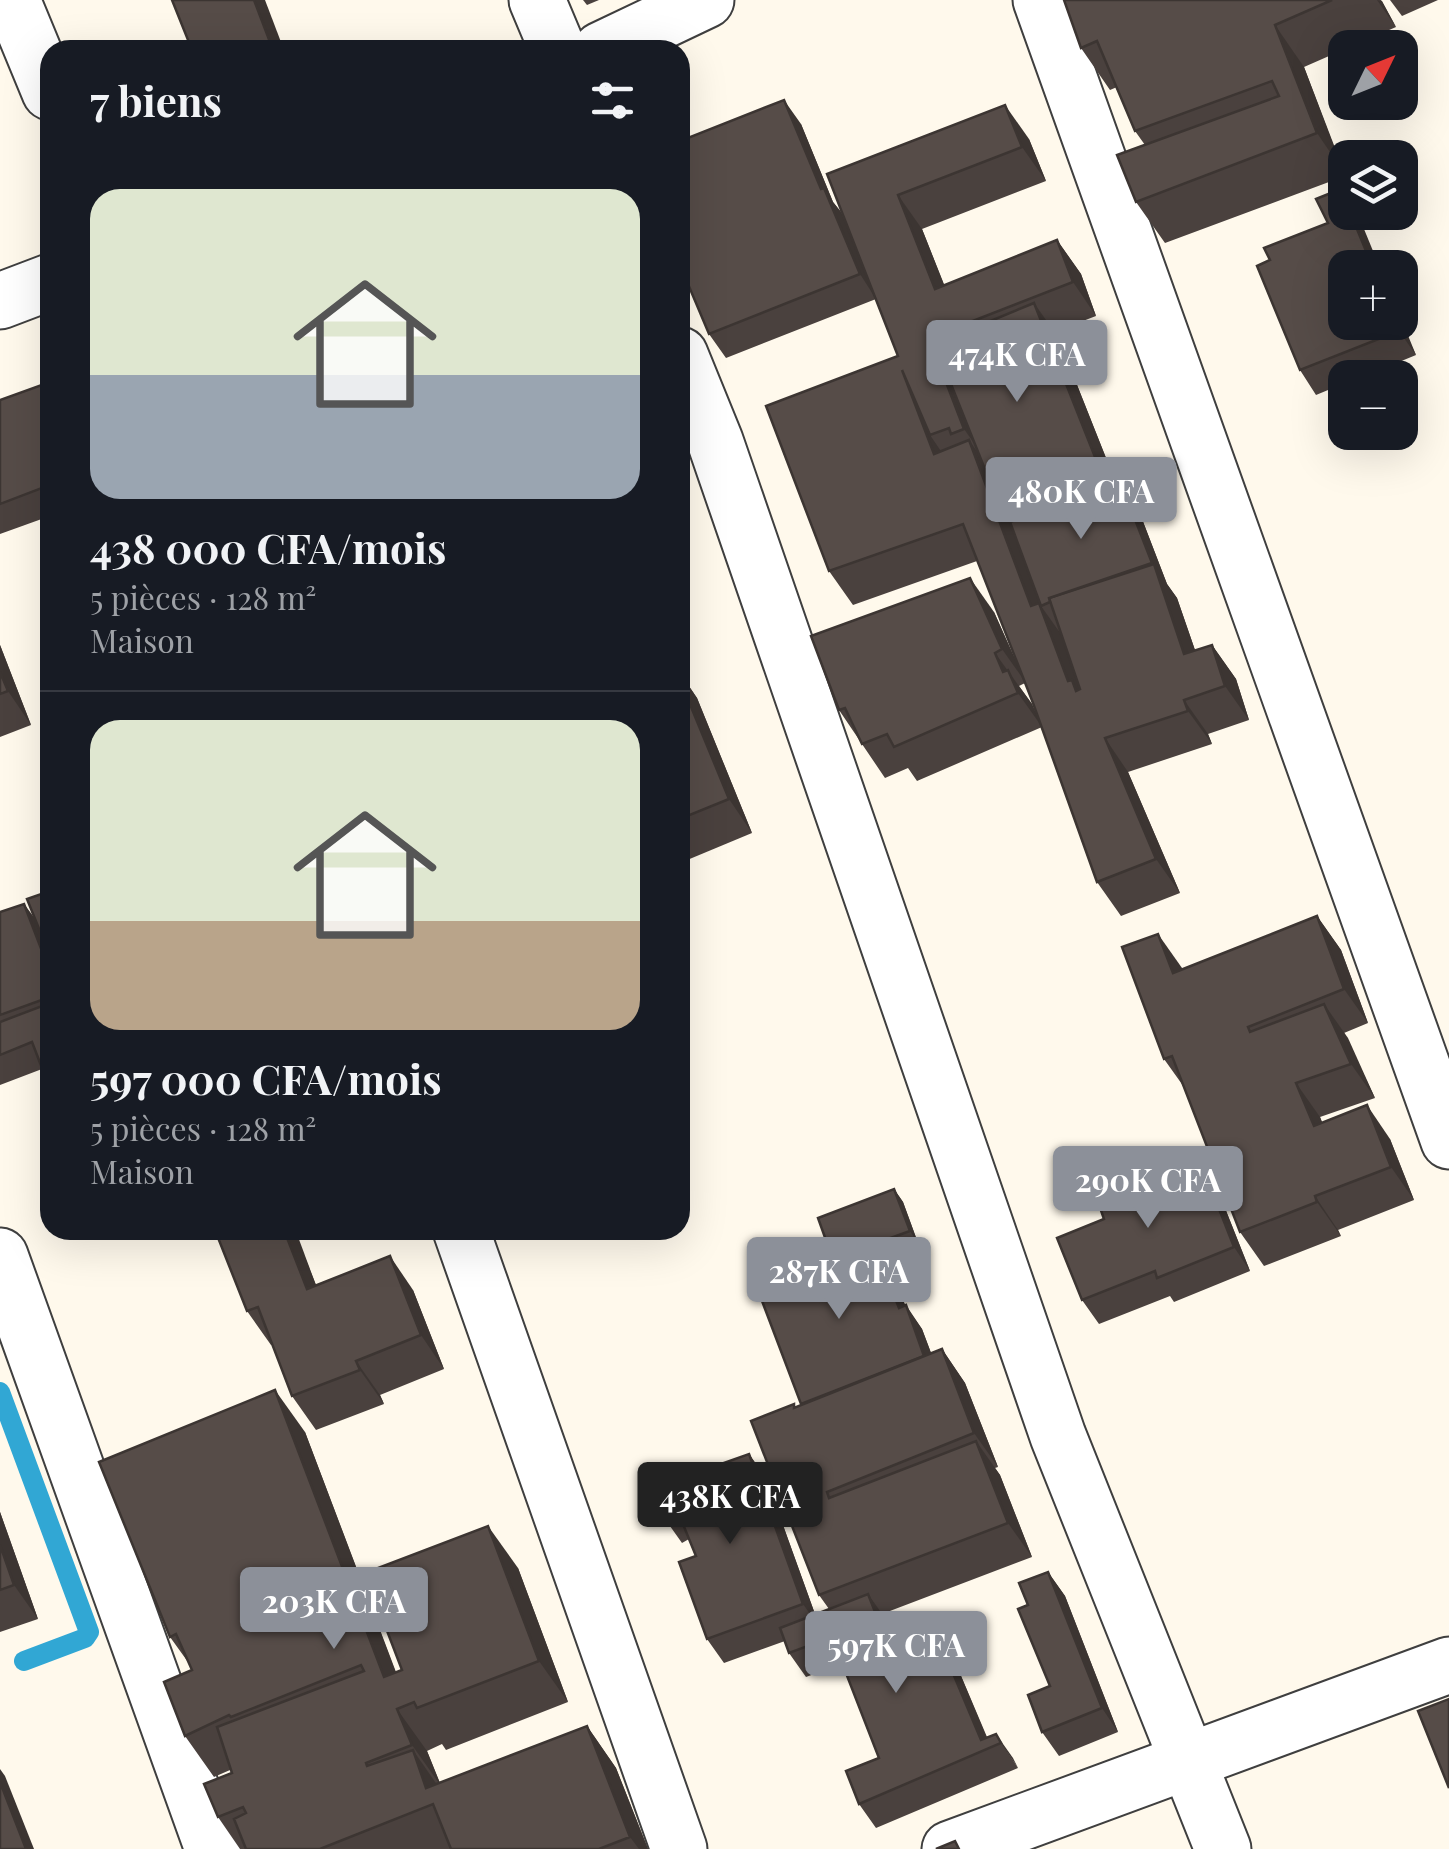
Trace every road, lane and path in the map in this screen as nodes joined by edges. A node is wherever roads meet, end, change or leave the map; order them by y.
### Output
1 (12, 0) edge
2 (538, 0) edge
3 (706, 0) edge
4 (1041, 0) edge
5 (554, 40) edge
6 (622, 40) edge
7 (40, 68) edge
8 (40, 286) edge
9 (0, 301) edge
10 (690, 379) edge
11 (1449, 1141) edge
12 (465, 1240) edge
13 (0, 1256) edge
14 (1449, 1665) edge
15 (1188, 1763) junction
16 (213, 1849) edge
17 (680, 1849) edge
18 (950, 1849) edge
19 (1223, 1849) edge

1 - 7 street
2 - 5 street
3 - 6 street
4 - 11 street
8 - 9 street
10 - 15 street
12 - 17 street
13 - 16 street
14 - 15 street
15 - 18 street
15 - 19 street

